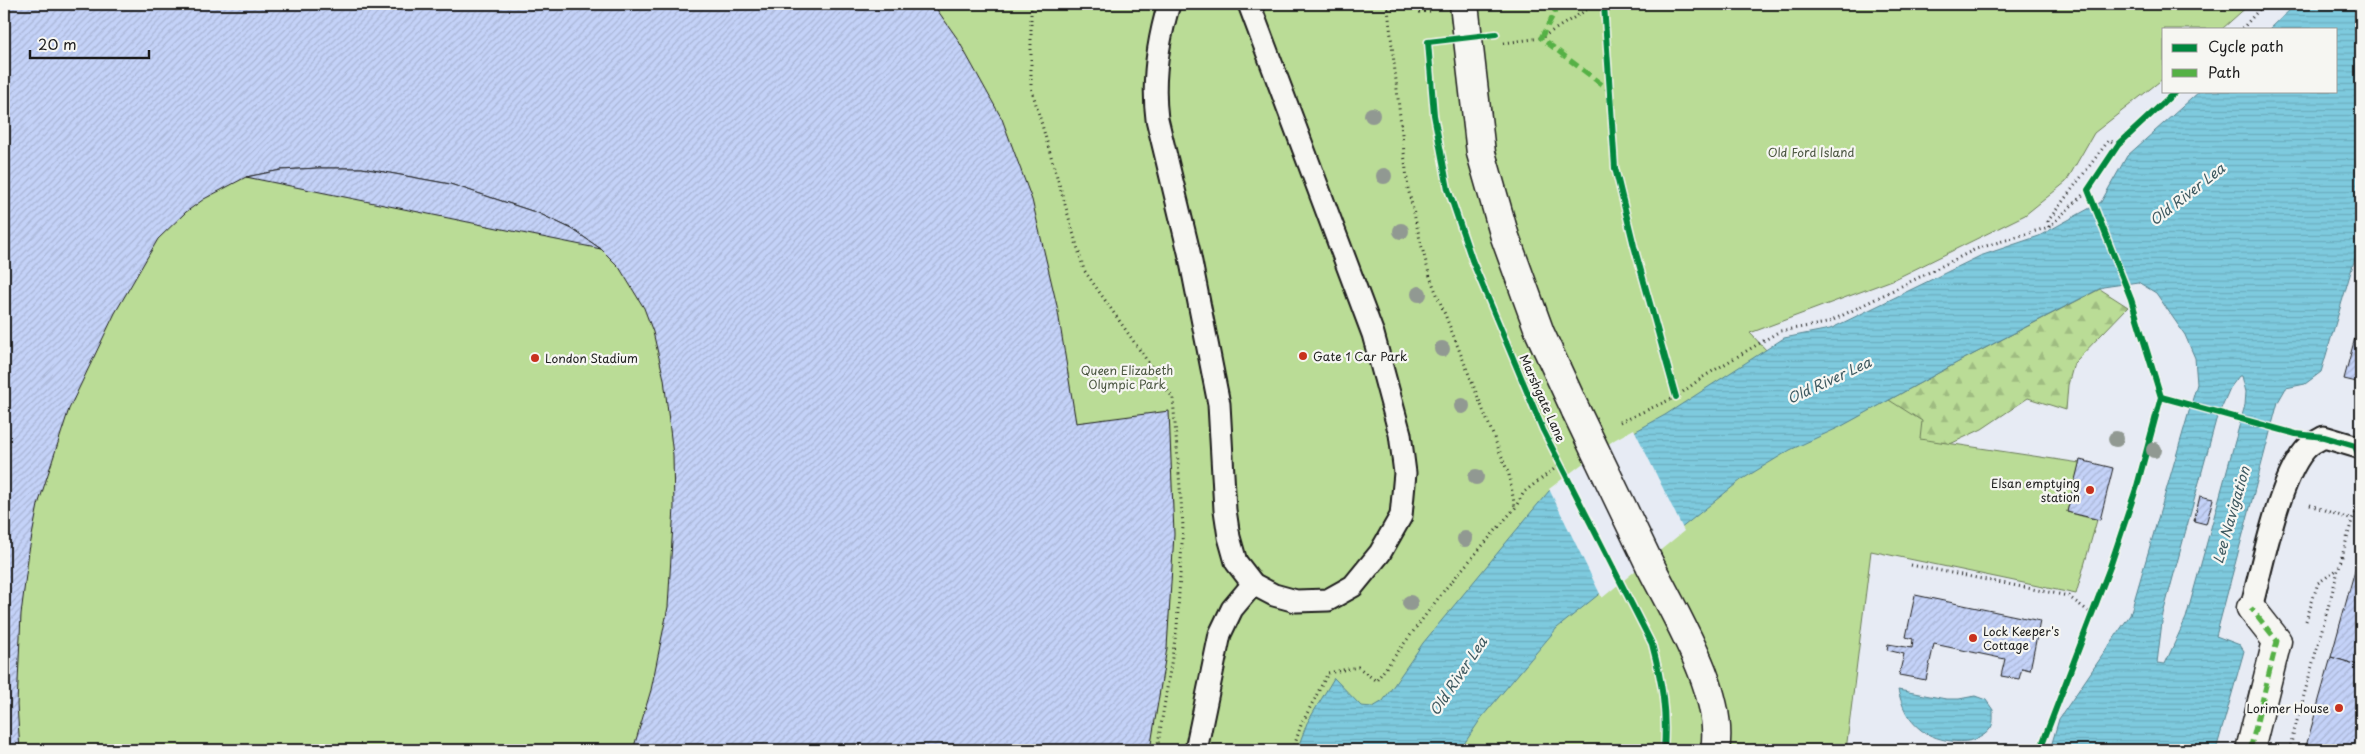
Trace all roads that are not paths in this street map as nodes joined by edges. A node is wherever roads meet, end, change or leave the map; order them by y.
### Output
1 (1168, 4) edge
2 (1249, 4) edge
3 (1464, 4) edge
4 (2361, 448) edge
5 (1254, 584) junction
6 (2251, 608) joint
7 (1196, 750) edge
8 (1716, 750) edge
9 (2250, 750) edge

1 - 5 lane
2 - 5 lane
3 - 8 street, Marshgate Lane, bridge
4 - 6 lane
5 - 7 lane
6 - 9 street

